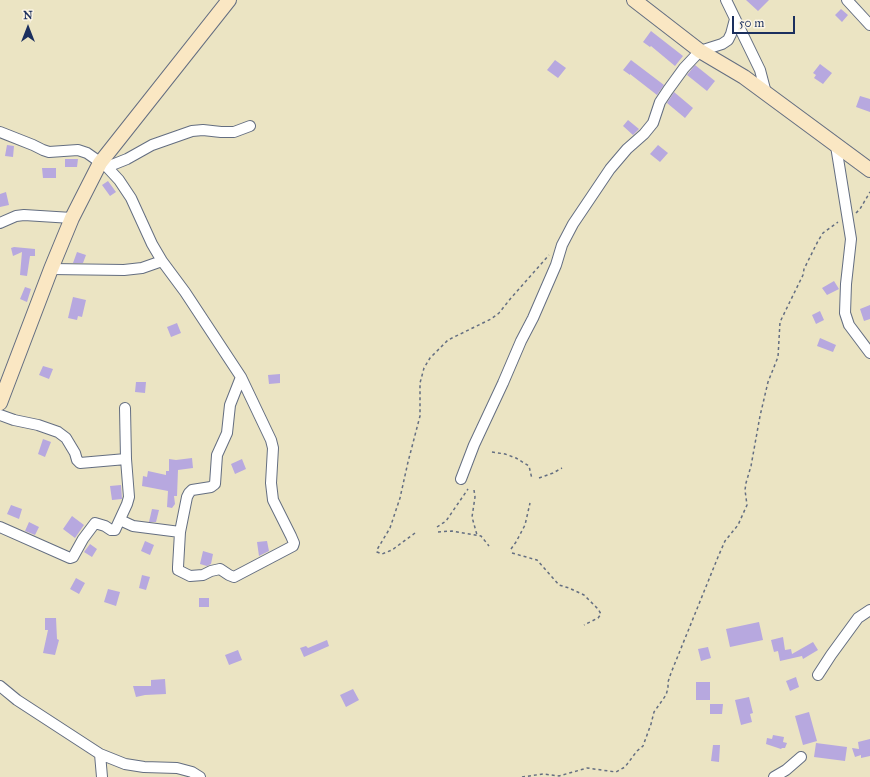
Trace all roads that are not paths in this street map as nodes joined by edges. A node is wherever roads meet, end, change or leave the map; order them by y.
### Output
1 (229, 0) edge
2 (726, 0) edge
3 (847, 0) edge
4 (638, 1) edge
5 (735, 19) junction
6 (870, 24) edge
7 (700, 51) junction
8 (766, 94) junction
9 (250, 126) dead end
10 (0, 132) edge
11 (836, 146) junction
12 (104, 165) junction
13 (870, 169) edge
14 (72, 218) junction
15 (0, 223) edge
16 (162, 261) junction
17 (51, 269) junction
18 (870, 353) edge
19 (241, 378) junction
20 (0, 403) edge
21 (125, 408) dead end
22 (0, 415) edge
23 (126, 459) junction
24 (461, 479) dead end
25 (120, 520) junction
26 (0, 527) edge
27 (180, 532) junction
28 (870, 610) edge
29 (818, 675) dead end
30 (0, 686) edge
31 (100, 754) junction
32 (801, 757) dead end
33 (102, 777) edge
34 (200, 777) edge
35 (774, 777) edge

1 - 12 street
2 - 5 street
3 - 6 street
4 - 7 street
5 - 7 street
5 - 8 street
7 - 8 street
7 - 24 street
8 - 11 street
9 - 12 street
10 - 12 street
11 - 13 street
11 - 18 street
12 - 14 street
12 - 16 street
14 - 15 street
14 - 17 street
16 - 17 street
16 - 19 street
17 - 20 street
19 - 27 street
19 - 27 street
21 - 23 street
22 - 23 street
23 - 25 street
25 - 26 street
25 - 27 street
28 - 29 street
30 - 31 street
31 - 33 street
31 - 34 street
32 - 35 street

